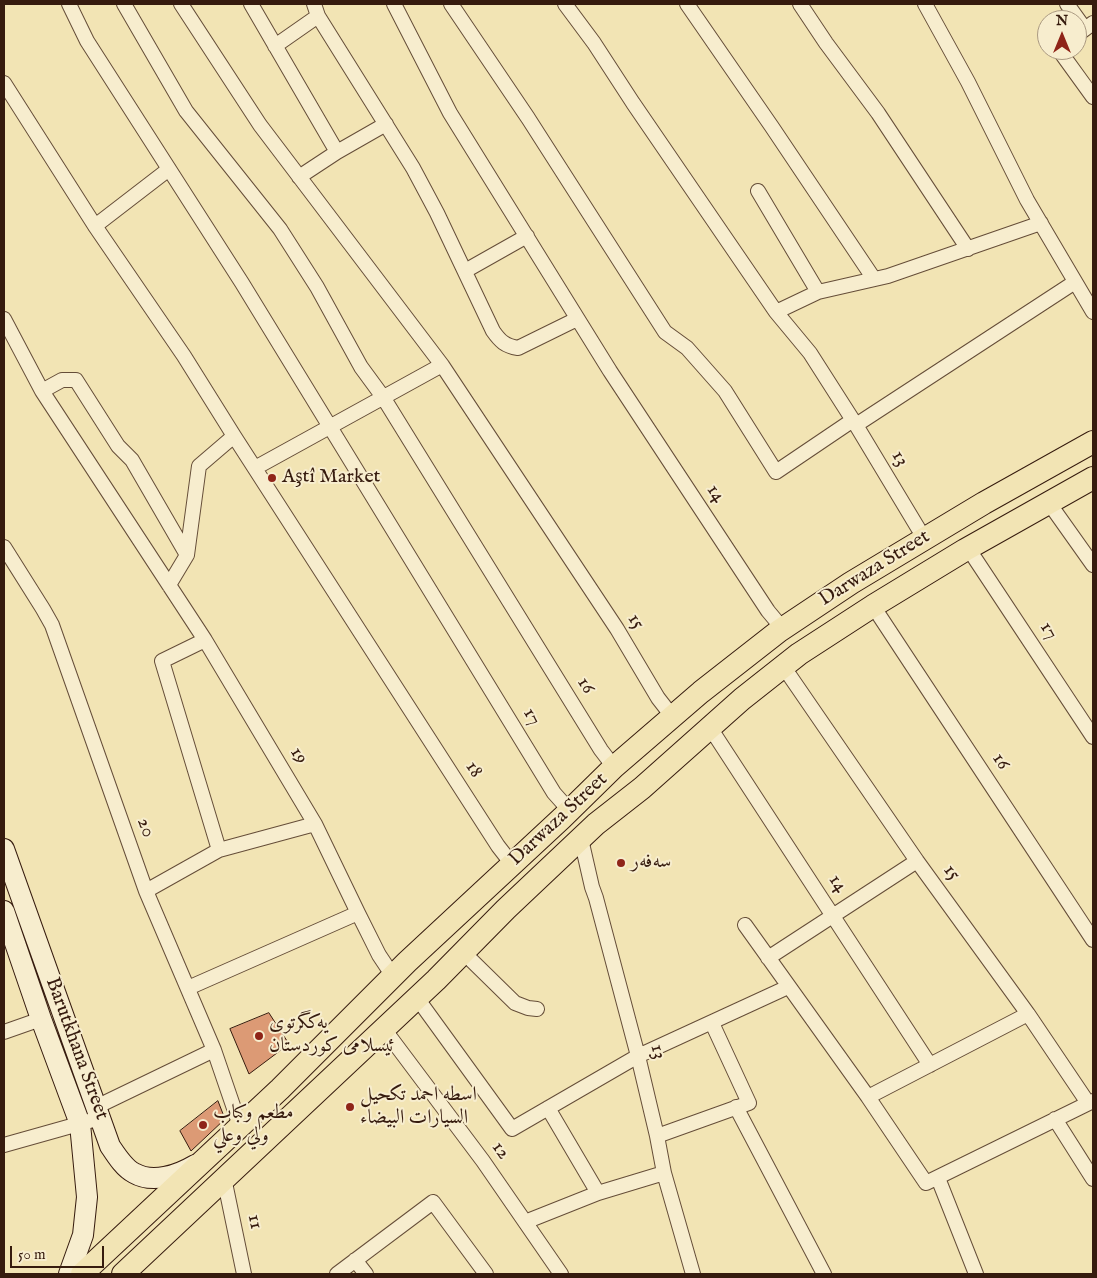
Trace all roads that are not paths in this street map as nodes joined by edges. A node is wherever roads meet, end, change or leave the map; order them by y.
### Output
1 (69, 4) edge
2 (124, 4) edge
3 (181, 4) edge
4 (251, 4) edge
5 (394, 4) edge
6 (451, 4) edge
7 (565, 4) edge
8 (687, 4) edge
9 (800, 4) edge
10 (925, 4) edge
11 (316, 10) edge
12 (275, 46) junction
13 (1066, 60) edge
14 (4, 83) edge
15 (1093, 97) edge
16 (386, 124) junction
17 (337, 152) junction
18 (169, 169) junction
19 (299, 177) junction
20 (758, 191) dead end
21 (1041, 223) junction
22 (96, 226) junction
23 (527, 236) junction
24 (968, 249) junction
25 (465, 271) junction
26 (874, 279) junction
27 (1075, 282) junction
28 (818, 292) junction
29 (1088, 292) edge
30 (776, 312) junction
31 (1093, 312) edge
32 (4, 319) edge
33 (577, 319) junction
34 (8, 337) edge
35 (442, 365) junction
36 (42, 391) junction
37 (383, 397) junction
38 (855, 423) junction
39 (330, 426) junction
40 (234, 436) junction
41 (1093, 442) edge
42 (255, 468) junction
43 (1093, 478) edge
44 (1049, 502) junction
45 (924, 538) junction
46 (4, 547) edge
47 (968, 548) junction
48 (186, 554) junction
49 (1093, 565) edge
50 (875, 568) junction
51 (169, 585) junction
52 (892, 594) junction
53 (873, 606) junction
54 (782, 629) junction
55 (205, 640) junction
56 (783, 666) junction
57 (672, 716) junction
58 (709, 726) junction
59 (1093, 737) edge
60 (614, 768) junction
61 (570, 811) junction
62 (315, 824) junction
63 (581, 839) junction
64 (4, 849) edge
65 (219, 850) junction
66 (917, 861) junction
67 (512, 864) junction
68 (146, 891) junction
69 (4, 910) edge
70 (358, 913) junction
71 (834, 915) junction
72 (745, 925) dead end
73 (1093, 940) edge
74 (464, 952) junction
75 (768, 958) junction
76 (393, 976) junction
77 (788, 987) junction
78 (188, 988) junction
79 (417, 998) junction
80 (537, 1009) dead end
81 (1028, 1014) junction
82 (41, 1020) junction
83 (712, 1023) junction
84 (384, 1029) junction
85 (4, 1032) edge
86 (214, 1050) junction
87 (638, 1056) junction
88 (930, 1065) junction
89 (868, 1097) junction
90 (1090, 1102) edge
91 (736, 1107) junction
92 (548, 1108) junction
93 (98, 1113) junction
94 (1055, 1119) junction
95 (80, 1124) junction
96 (240, 1126) junction
97 (657, 1136) junction
98 (4, 1146) edge
99 (204, 1161) junction
100 (664, 1173) junction
101 (224, 1178) junction
102 (938, 1178) junction
103 (1093, 1179) edge
104 (598, 1193) junction
105 (525, 1222) junction
106 (355, 1260) junction
107 (69, 1274) edge
108 (82, 1274) edge
109 (123, 1274) edge
110 (244, 1274) edge
111 (336, 1274) edge
112 (366, 1274) edge
113 (486, 1274) edge
114 (561, 1274) edge
115 (693, 1274) edge
116 (824, 1274) edge
117 (976, 1274) edge

1 - 18 street, 17
2 - 37 street, 16
3 - 19 street, 15
4 - 12 street
5 - 23 street, 14
6 - 38 street
7 - 30 street, 13
8 - 26 street
9 - 24 street
10 - 21 street
11 - 12 street
11 - 16 street
12 - 17 street
13 - 15 street
14 - 22 street, 18
16 - 17 street
16 - 25 street
17 - 19 street
18 - 22 street
18 - 39 street, 17
19 - 35 street, 15
20 - 28 street
21 - 24 street
21 - 27 street
22 - 40 street, 18
23 - 25 street
23 - 33 street, 14
24 - 26 street
25 - 33 street
26 - 28 street
27 - 29 street
27 - 38 street
28 - 30 street
29 - 31 street
30 - 38 street, 13
32 - 34 street, 19
33 - 54 street, 14
34 - 36 street, 19
35 - 37 street
35 - 57 street, 15
36 - 48 street
36 - 51 street, 19
37 - 39 street
37 - 60 street, 16
38 - 45 street, 13
39 - 42 street
39 - 61 street, 17
40 - 42 street, 18
40 - 48 street
41 - 45 main road, Darwaza Street
42 - 67 street, 18
43 - 44 main road, Darwaza Street
44 - 47 main road, Darwaza Street
44 - 49 street
45 - 50 main road, Darwaza Street
46 - 68 street, 20
47 - 52 main road, Darwaza Street
47 - 59 street, 17
48 - 51 street
50 - 52 main road
50 - 54 main road, Darwaza Street
51 - 55 street, 19
52 - 53 main road, Darwaza Street
53 - 56 main road, Darwaza Street
53 - 73 street, 16
54 - 57 main road, Darwaza Street
55 - 62 street, 19
55 - 65 street
56 - 58 main road, Darwaza Street
56 - 66 street, 15
57 - 60 main road, Darwaza Street
58 - 63 main road, Darwaza Street
58 - 71 street, 14
60 - 61 main road, Darwaza Street
61 - 67 main road, Darwaza Street
62 - 65 street
62 - 70 street, 19
63 - 74 main road, Darwaza Street
63 - 87 street, 13
64 - 93 main road, Barutkhana Street
65 - 68 street
66 - 71 street
66 - 81 street, 15
67 - 76 main road, Darwaza Street
68 - 78 street, 20
69 - 82 main road, Barutkhana Street
70 - 76 street, 19
70 - 78 street
71 - 75 street
71 - 88 street, 14
72 - 75 street
74 - 79 main road, Darwaza Street
74 - 80 street
75 - 77 street
76 - 96 main road, Darwaza Street
77 - 83 street
77 - 89 street
78 - 86 street, 20
79 - 84 main road, Darwaza Street
79 - 92 street
81 - 88 street
81 - 90 street, 15
82 - 85 street
82 - 95 main road, Barutkhana Street
83 - 87 street
83 - 91 street
84 - 101 main road, Darwaza Street
84 - 105 street, 12
86 - 93 street
86 - 96 street, 20
87 - 92 street
87 - 97 street, 13
88 - 89 street
89 - 102 street
90 - 94 street
91 - 97 street
91 - 116 street
92 - 104 street
93 - 95 street
93 - 99 main road, Barutkhana Street
94 - 102 street
94 - 103 street
95 - 98 street
95 - 107 main road, Barutkhana Street
96 - 99 main road, Darwaza Street
97 - 100 street, 13
99 - 108 main road, Darwaza Street
100 - 104 street
100 - 115 street, 13
101 - 109 main road, Darwaza Street
101 - 110 street, 11
102 - 117 street
104 - 105 street
105 - 114 street, 12
106 - 111 street
106 - 112 street
106 - 113 street

